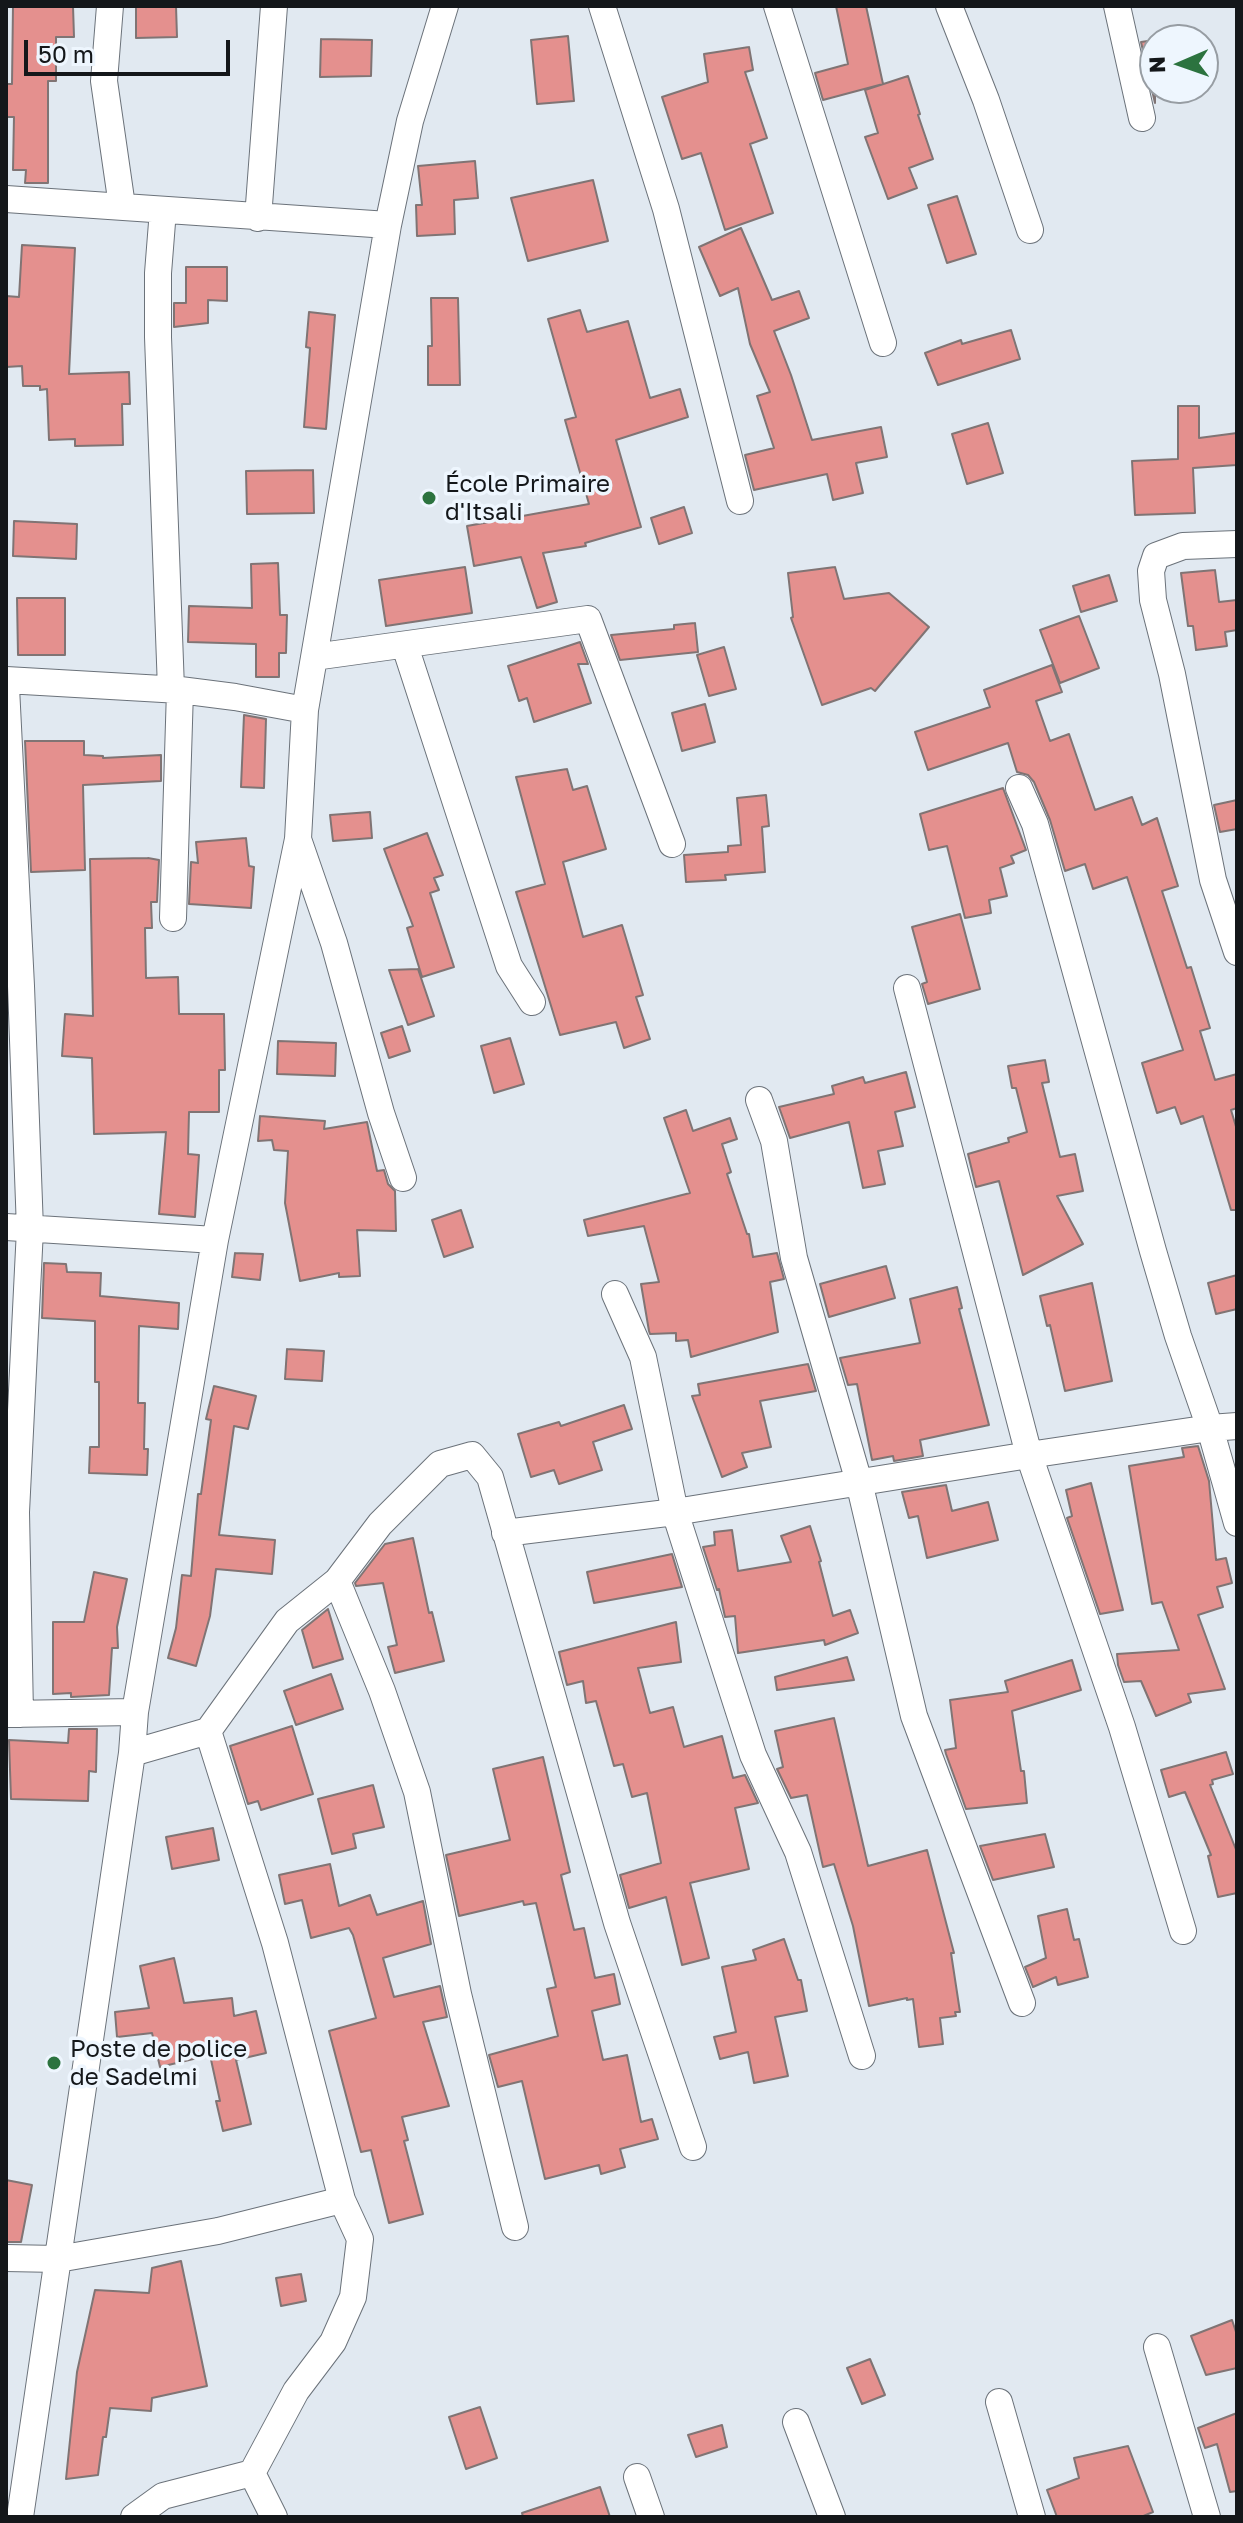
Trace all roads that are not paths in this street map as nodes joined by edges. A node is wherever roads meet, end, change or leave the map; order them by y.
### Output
1 (110, 6) edge
2 (274, 6) edge
3 (445, 6) edge
4 (602, 6) edge
5 (777, 6) edge
6 (949, 6) edge
7 (1117, 6) edge
8 (1142, 118) dead end
9 (6, 199) edge
10 (122, 206) junction
11 (163, 210) junction
12 (258, 218) junction
13 (388, 225) junction
14 (1030, 230) dead end
15 (883, 343) dead end
16 (740, 501) dead end
17 (1237, 544) edge
18 (405, 646) junction
19 (314, 657) junction
20 (6, 680) edge
21 (6, 687) edge
22 (175, 690) junction
23 (305, 710) junction
24 (1019, 788) dead end
25 (298, 839) junction
26 (672, 844) dead end
27 (173, 918) dead end
28 (1237, 952) edge
29 (907, 988) dead end
30 (532, 1002) dead end
31 (759, 1100) dead end
32 (403, 1178) dead end
33 (18, 1228) edge
34 (215, 1240) junction
35 (615, 1294) dead end
36 (1237, 1426) edge
37 (1210, 1428) junction
38 (1029, 1455) junction
39 (859, 1482) junction
40 (675, 1512) junction
41 (1237, 1523) edge
42 (505, 1533) junction
43 (337, 1581) junction
44 (135, 1712) junction
45 (13, 1714) edge
46 (208, 1731) junction
47 (132, 1753) junction
48 (1183, 1931) dead end
49 (1022, 2003) dead end
50 (862, 2056) dead end
51 (693, 2147) dead end
52 (342, 2200) junction
53 (515, 2227) dead end
54 (6, 2258) edge
55 (58, 2259) junction
56 (1157, 2347) dead end
57 (999, 2402) dead end
58 (796, 2422) dead end
59 (252, 2473) junction
60 (637, 2477) dead end
61 (23, 2516) edge
62 (134, 2517) edge
63 (274, 2517) edge
64 (651, 2517) edge
65 (832, 2517) edge
66 (1032, 2517) edge
67 (1207, 2517) edge

1 - 10 street
2 - 12 street
3 - 13 street
4 - 16 street
5 - 15 street
6 - 14 street
7 - 8 street
9 - 10 street
10 - 11 street
11 - 12 street
11 - 22 street
12 - 13 street
13 - 19 street
17 - 28 street
18 - 19 street
18 - 26 street
18 - 30 street
19 - 23 street
20 - 22 street
21 - 33 street
22 - 23 street
22 - 27 street
23 - 25 street
24 - 37 street
25 - 32 street
25 - 34 street
29 - 38 street
31 - 39 street
33 - 34 street
33 - 45 street
34 - 44 street
35 - 40 street
36 - 37 street
37 - 38 street
37 - 41 street
38 - 39 street
38 - 48 street
39 - 40 street
39 - 49 street
40 - 42 street
40 - 50 street
42 - 43 street
42 - 51 street
43 - 46 street
43 - 53 street
44 - 45 street
44 - 47 street
46 - 47 street
46 - 52 street
47 - 55 street
52 - 55 street
52 - 59 street
54 - 55 street
55 - 61 street
56 - 67 street
57 - 66 street
58 - 65 street
59 - 62 street
59 - 63 street
60 - 64 street

